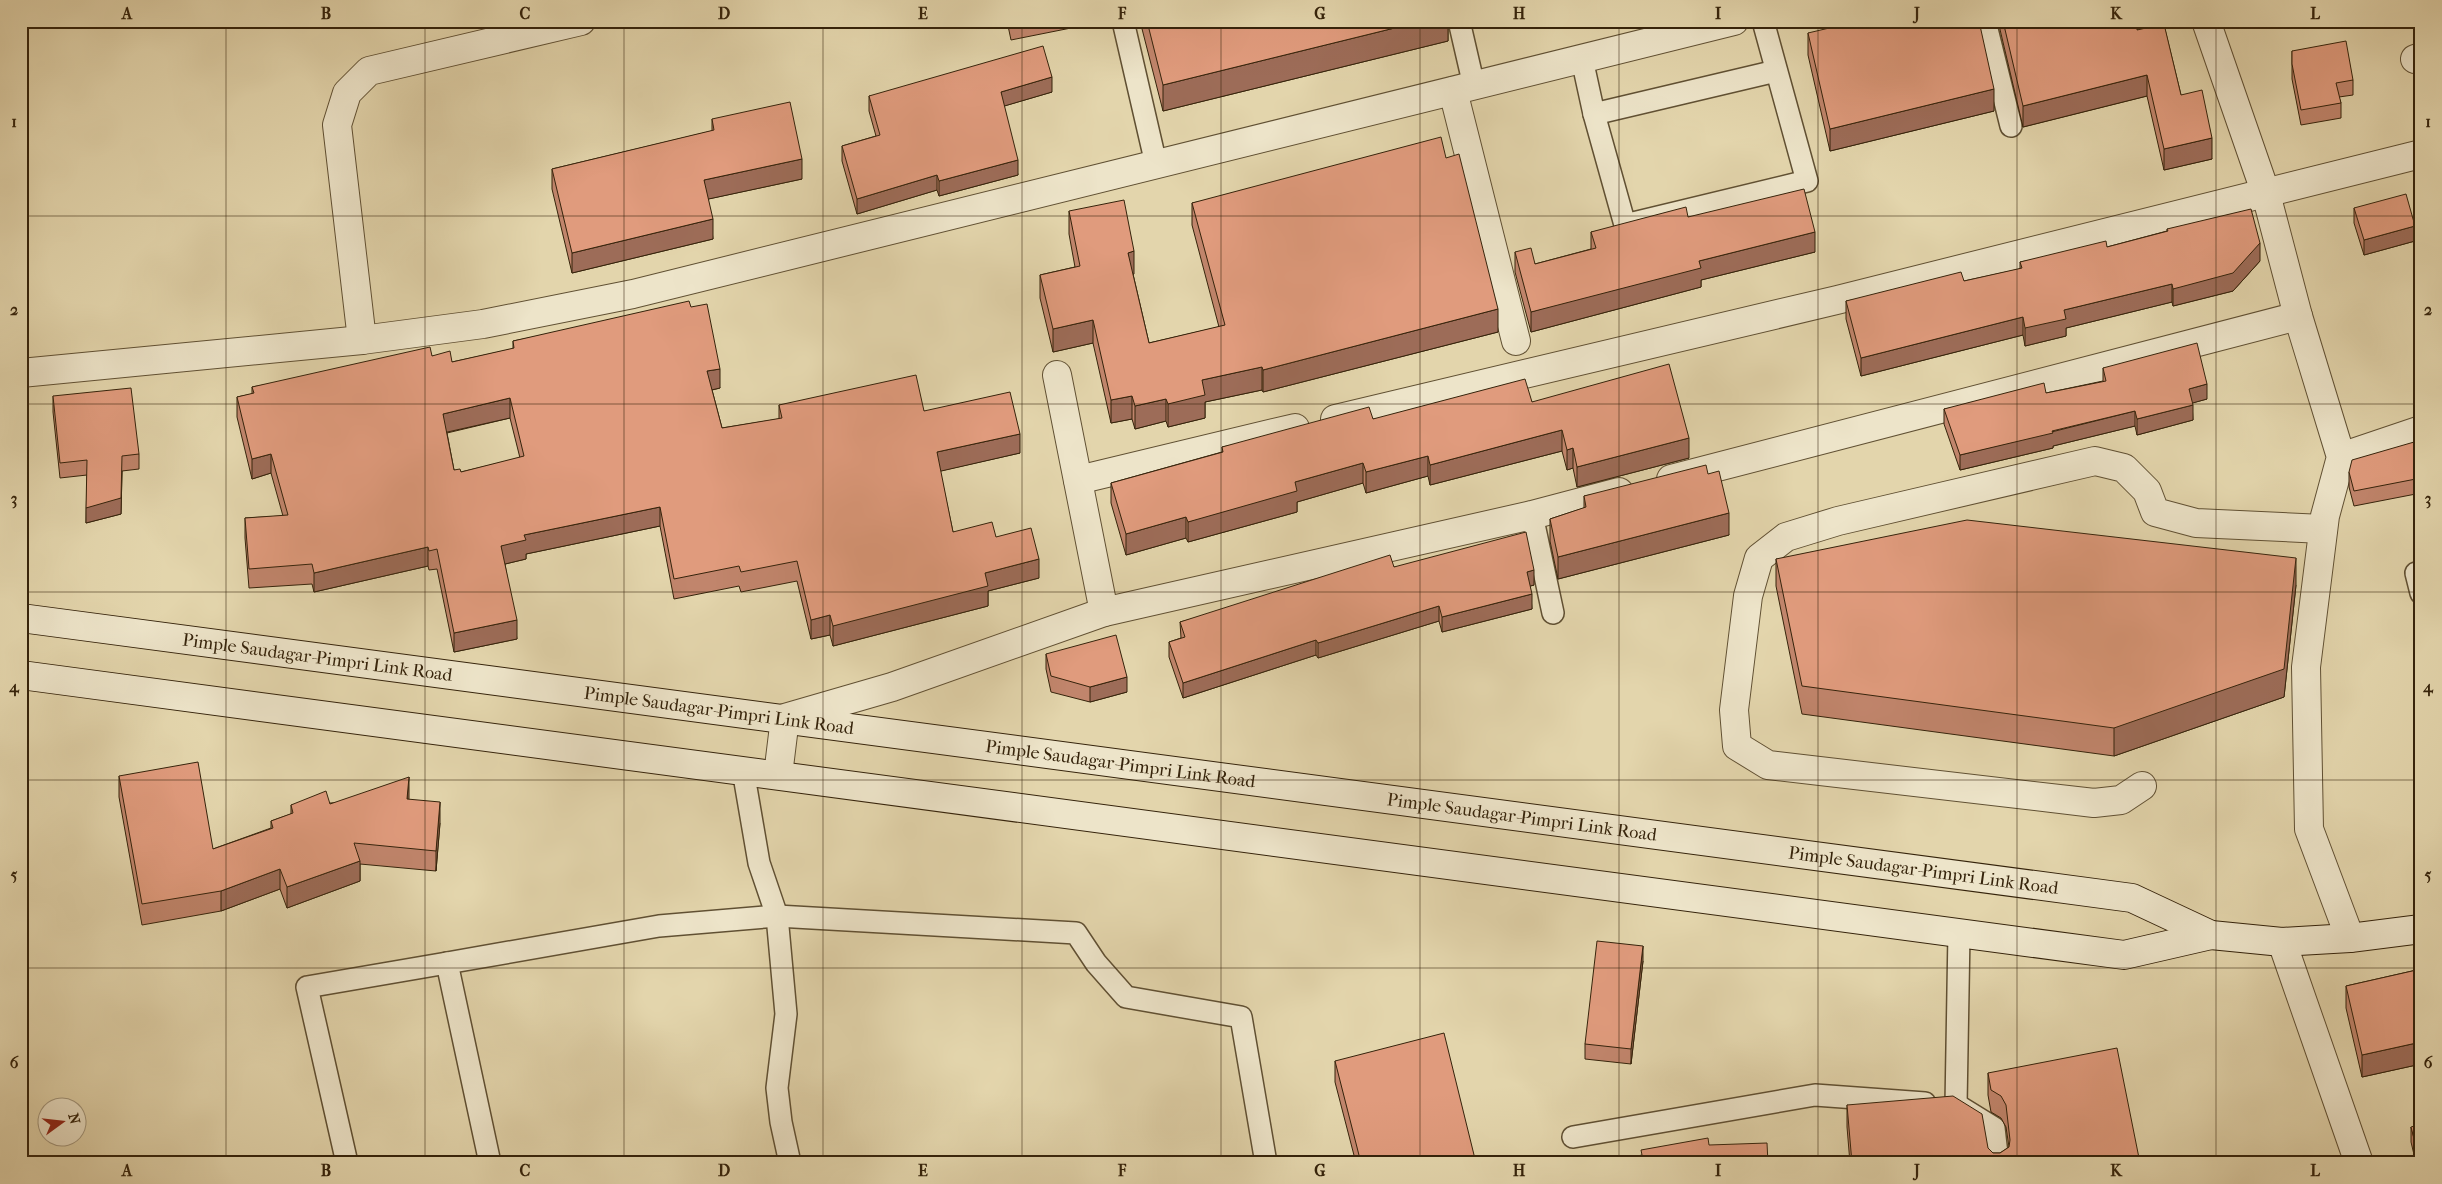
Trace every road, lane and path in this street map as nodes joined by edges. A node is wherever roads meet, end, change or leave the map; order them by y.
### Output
1 (581, 21) edge
2 (1123, 21) edge
3 (1459, 21) edge
4 (1734, 21) edge
5 (1763, 21) edge
6 (1985, 21) edge
7 (2206, 21) edge
8 (1582, 59) junction
9 (1776, 71) junction
10 (1464, 88) junction
11 (1594, 114) junction
12 (2011, 126) dead end
13 (2421, 154) edge
14 (1156, 164) junction
15 (2266, 194) junction
16 (2298, 316) junction
17 (362, 340) junction
18 (1516, 341) dead end
19 (21, 373) edge
20 (1057, 375) dead end
21 (2421, 430) edge
22 (2341, 457) junction
23 (1078, 480) junction
24 (1532, 515) junction
25 (2323, 529) junction
26 (2421, 572) edge
27 (2421, 593) edge
28 (1104, 612) junction
29 (1553, 613) dead end
30 (21, 618) edge
31 (21, 676) edge
32 (785, 718) junction
33 (743, 770) junction
34 (778, 775) junction
35 (2142, 786) dead end
36 (777, 916) junction
37 (2421, 929) edge
38 (1959, 933) junction
39 (2211, 935) junction
40 (2350, 938) junction
41 (2282, 942) junction
42 (447, 963) junction
43 (1956, 1105) junction
44 (1573, 1137) dead end
45 (347, 1163) edge
46 (490, 1163) edge
47 (790, 1163) edge
48 (1266, 1163) edge
49 (1998, 1163) edge
50 (2358, 1163) edge

1 - 17 street
2 - 14 lane
3 - 10 lane
4 - 8 street
5 - 9 lane
6 - 12 lane
7 - 15 street
8 - 10 street
8 - 11 lane
9 - 11 lane
9 - 11 lane
10 - 14 street
10 - 18 street
13 - 15 street
14 - 17 street
15 - 16 street
15 - 23 street
16 - 22 street
16 - 24 street
17 - 19 street
20 - 23 street
21 - 22 street
22 - 25 street
23 - 28 street
24 - 28 street
24 - 29 lane
25 - 35 street
25 - 40 street
26 - 27 lane
28 - 32 street
30 - 32 street, Pimple Saudagar-Pimpri Link Road
31 - 33 street, Pimple Saudagar-Pimpri Link Road
32 - 34 street
32 - 39 street, Pimple Saudagar-Pimpri Link Road
33 - 34 street, Pimple Saudagar-Pimpri Link Road
33 - 36 lane
34 - 38 street, Pimple Saudagar-Pimpri Link Road
36 - 42 lane
36 - 47 lane
36 - 48 lane
37 - 40 street, Pimple Saudagar-Pimpri Link Road
38 - 39 street, Pimple Saudagar-Pimpri Link Road
38 - 43 lane
39 - 41 street, Pimple Saudagar-Pimpri Link Road
40 - 41 street, Pimple Saudagar-Pimpri Link Road
41 - 50 street
42 - 45 lane
42 - 46 lane
43 - 44 lane
43 - 49 lane

